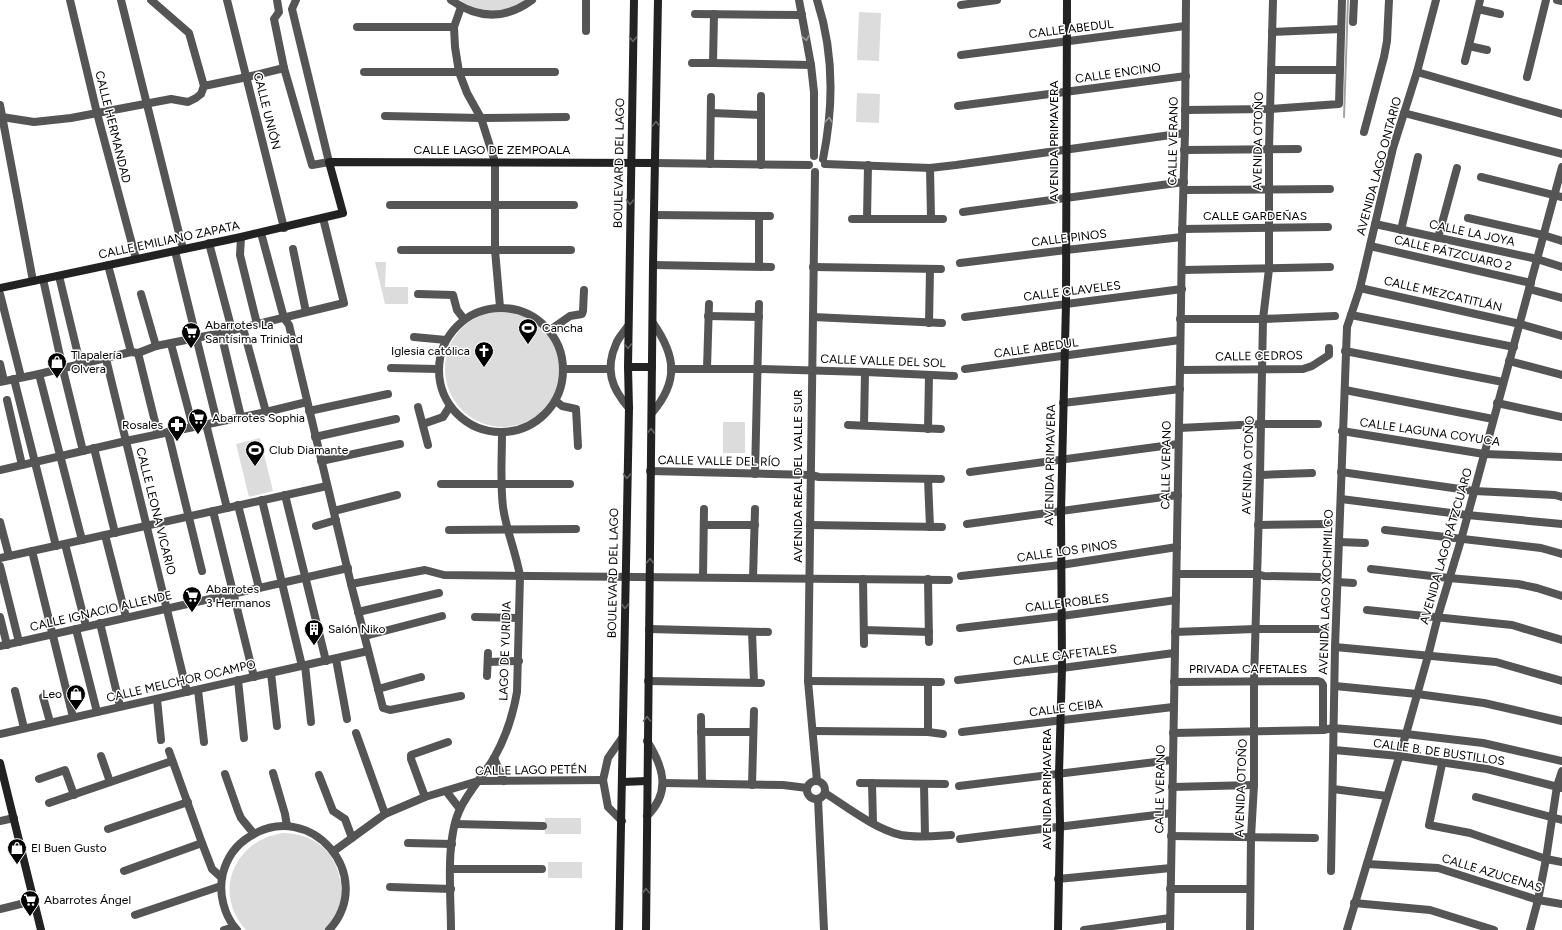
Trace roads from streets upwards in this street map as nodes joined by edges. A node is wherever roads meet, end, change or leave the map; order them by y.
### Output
1 (70, 0) edge
2 (121, 0) edge
3 (151, 0) edge
4 (227, 0) edge
5 (277, 0) edge
6 (296, 0) edge
7 (452, 0) edge
8 (532, 0) edge
9 (586, 0) edge
10 (634, 0) edge
11 (658, 0) edge
12 (799, 0) edge
13 (818, 0) edge
14 (997, 0) edge
15 (1067, 0) edge
16 (1186, 0) edge
17 (1272, 0) edge
18 (1342, 0) edge
19 (1354, 0) edge
20 (1389, 0) edge
21 (1436, 0) edge
22 (1480, 0) edge
23 (1546, 0) edge
24 (1557, 0) edge
25 (1562, 1) edge
26 (961, 5) dead end
27 (461, 7) junction
28 (292, 9) junction
29 (1478, 9) junction
30 (279, 12) junction
31 (695, 14) dead end
32 (714, 14) junction
33 (1500, 14) dead end
34 (802, 15) junction
35 (1353, 22) dead end
36 (1185, 26) junction
37 (357, 27) dead end
38 (454, 27) junction
39 (1341, 29) junction
40 (586, 31) dead end
41 (1272, 32) junction
42 (1067, 42) junction
43 (1469, 46) junction
44 (1487, 50) dead end
45 (961, 55) dead end
46 (1465, 61) dead end
47 (692, 63) dead end
48 (713, 63) junction
49 (811, 66) junction
50 (284, 68) junction
51 (1271, 70) junction
52 (1340, 70) junction
53 (364, 72) dead end
54 (459, 72) junction
55 (555, 72) dead end
56 (1417, 72) junction
57 (1186, 76) junction
58 (247, 78) junction
59 (1527, 78) dead end
60 (204, 86) junction
61 (1066, 93) junction
62 (761, 96) dead end
63 (712, 97) dead end
64 (146, 104) junction
65 (0, 105) edge
66 (958, 106) dead end
67 (1270, 109) junction
68 (1185, 110) junction
69 (97, 113) junction
70 (712, 113) junction
71 (1404, 113) junction
72 (1562, 114) edge
73 (761, 115) junction
74 (385, 116) dead end
75 (2, 117) junction
76 (566, 117) dead end
77 (481, 118) junction
78 (1364, 132) dead end
79 (1185, 133) junction
80 (1066, 149) junction
81 (1269, 149) junction
82 (1298, 149) dead end
83 (1184, 150) junction
84 (1562, 154) edge
85 (814, 156) junction
86 (1418, 157) dead end
87 (824, 161) junction
88 (329, 162) junction
89 (495, 162) junction
90 (631, 163) junction
91 (655, 163) junction
92 (710, 164) junction
93 (761, 165) junction
94 (868, 165) junction
95 (1562, 167) edge
96 (812, 168) junction
97 (930, 168) junction
98 (1457, 168) dead end
99 (1481, 177) dead end
100 (1184, 186) junction
101 (1269, 189) junction
102 (1330, 189) dead end
103 (1554, 194) junction
104 (1562, 197) edge
105 (1066, 199) junction
106 (390, 205) dead end
107 (495, 205) junction
108 (574, 206) dead end
109 (963, 212) dead end
110 (654, 215) junction
111 (759, 216) junction
112 (770, 216) dead end
113 (323, 218) junction
114 (867, 218) junction
115 (930, 218) junction
116 (1468, 218) dead end
117 (852, 219) dead end
118 (943, 219) dead end
119 (1376, 224) junction
120 (1269, 227) junction
121 (1328, 227) dead end
122 (284, 228) junction
123 (1182, 229) junction
124 (1401, 230) junction
125 (261, 233) junction
126 (1543, 235) junction
127 (241, 237) junction
128 (1182, 237) junction
129 (1438, 238) junction
130 (1562, 240) edge
131 (209, 243) junction
132 (1370, 246) junction
133 (293, 248) dead end
134 (178, 250) junction
135 (401, 250) dead end
136 (495, 250) junction
137 (571, 250) dead end
138 (1066, 250) junction
139 (136, 259) junction
140 (1537, 259) junction
141 (960, 263) dead end
142 (108, 265) junction
143 (653, 265) junction
144 (759, 266) junction
145 (771, 267) dead end
146 (813, 267) junction
147 (1330, 267) dead end
148 (1562, 267) edge
149 (941, 269) dead end
150 (1269, 269) junction
151 (930, 270) junction
152 (1182, 270) junction
153 (59, 276) junction
154 (43, 279) junction
155 (33, 281) junction
156 (1530, 286) junction
157 (0, 288) edge
158 (1360, 288) junction
159 (1182, 289) junction
160 (584, 290) dead end
161 (0, 294) edge
162 (141, 294) dead end
163 (418, 294) dead end
164 (1562, 298) edge
165 (708, 304) dead end
166 (759, 304) dead end
167 (1066, 304) junction
168 (500, 307) junction
169 (306, 312) junction
170 (708, 316) junction
171 (1335, 316) dead end
172 (1351, 316) junction
173 (759, 317) junction
174 (965, 317) dead end
175 (284, 318) junction
176 (812, 318) junction
177 (464, 319) junction
178 (1180, 319) junction
179 (1263, 320) junction
180 (652, 323) junction
181 (929, 323) junction
182 (942, 323) dead end
183 (257, 324) junction
184 (1520, 324) junction
185 (628, 326) junction
186 (243, 328) junction
187 (232, 330) junction
188 (550, 330) junction
189 (221, 333) junction
190 (1562, 336) edge
191 (414, 337) dead end
192 (196, 339) junction
193 (446, 340) junction
194 (1180, 340) junction
195 (171, 344) junction
196 (156, 346) junction
197 (1514, 347) junction
198 (1329, 348) dead end
199 (1345, 351) junction
200 (134, 352) junction
201 (1064, 356) junction
202 (106, 359) junction
203 (1509, 361) junction
204 (80, 363) junction
205 (0, 364) edge
206 (652, 367) junction
207 (391, 368) dead end
208 (628, 368) junction
209 (707, 368) junction
210 (63, 369) junction
211 (438, 369) junction
212 (564, 369) junction
213 (610, 369) junction
214 (672, 369) junction
215 (758, 369) junction
216 (965, 369) dead end
217 (1262, 369) junction
218 (811, 370) junction
219 (1180, 370) junction
220 (865, 372) junction
221 (39, 374) junction
222 (929, 375) junction
223 (1562, 375) edge
224 (954, 376) dead end
225 (18, 378) junction
226 (2, 381) edge
227 (1503, 382) junction
228 (1180, 389) junction
229 (1344, 390) junction
230 (388, 394) dead end
231 (7, 400) dead end
232 (556, 401) junction
233 (307, 402) junction
234 (1063, 403) junction
235 (1497, 403) junction
236 (450, 406) junction
237 (418, 407) dead end
238 (628, 408) junction
239 (309, 411) junction
240 (266, 412) junction
241 (652, 413) junction
242 (241, 417) junction
243 (1562, 417) edge
244 (396, 419) dead end
245 (1493, 419) junction
246 (217, 422) junction
247 (206, 424) junction
248 (423, 424) junction
249 (1261, 424) junction
250 (1318, 424) dead end
251 (848, 425) dead end
252 (864, 425) junction
253 (193, 427) junction
254 (1179, 428) junction
255 (928, 429) junction
256 (941, 429) dead end
257 (1342, 431) junction
258 (168, 432) junction
259 (502, 432) junction
260 (158, 434) junction
261 (315, 437) junction
262 (126, 441) junction
263 (400, 444) dead end
264 (1178, 444) junction
265 (428, 445) dead end
266 (578, 446) dead end
267 (94, 448) junction
268 (83, 451) junction
269 (1484, 454) junction
270 (60, 457) junction
271 (1562, 457) edge
272 (1062, 459) junction
273 (321, 461) junction
274 (35, 463) junction
275 (22, 465) junction
276 (0, 470) edge
277 (650, 471) junction
278 (970, 472) dead end
279 (1342, 472) junction
280 (1312, 473) dead end
281 (755, 474) junction
282 (811, 475) junction
283 (1260, 475) junction
284 (928, 478) junction
285 (941, 479) dead end
286 (441, 484) dead end
287 (570, 484) dead end
288 (502, 485) junction
289 (327, 486) junction
290 (1474, 492) junction
291 (285, 495) junction
292 (397, 495) dead end
293 (1178, 495) junction
294 (1562, 497) edge
295 (1341, 499) junction
296 (262, 500) junction
297 (238, 506) junction
298 (227, 508) junction
299 (704, 509) dead end
300 (756, 509) dead end
301 (213, 511) junction
302 (334, 511) junction
303 (1061, 512) junction
304 (1467, 515) junction
305 (189, 516) junction
306 (336, 520) junction
307 (0, 522) edge
308 (810, 524) junction
309 (967, 524) dead end
310 (1328, 524) dead end
311 (1562, 524) edge
312 (704, 525) junction
313 (755, 525) junction
314 (1258, 525) junction
315 (147, 526) junction
316 (316, 526) dead end
317 (930, 527) junction
318 (942, 527) dead end
319 (576, 529) dead end
320 (450, 530) dead end
321 (508, 530) junction
322 (1385, 530) dead end
323 (115, 533) junction
324 (105, 535) junction
325 (82, 540) junction
326 (1461, 540) junction
327 (1339, 542) junction
328 (1365, 544) dead end
329 (60, 545) junction
330 (1177, 547) junction
331 (32, 551) junction
332 (1562, 554) edge
333 (9, 556) junction
334 (0, 558) edge
335 (1061, 565) junction
336 (0, 566) edge
337 (348, 568) junction
338 (1371, 569) dead end
339 (202, 571) dead end
340 (1177, 574) junction
341 (1256, 574) junction
342 (520, 576) junction
343 (625, 576) junction
344 (650, 576) junction
345 (961, 576) dead end
346 (703, 577) junction
347 (1322, 577) dead end
348 (305, 578) junction
349 (754, 578) junction
350 (1448, 578) junction
351 (809, 579) junction
352 (863, 579) junction
353 (928, 579) junction
354 (948, 580) dead end
355 (1338, 582) junction
356 (1353, 582) dead end
357 (282, 583) junction
358 (351, 584) junction
359 (259, 588) junction
360 (439, 593) dead end
361 (233, 594) junction
362 (1562, 596) edge
363 (1176, 600) junction
364 (167, 608) junction
365 (1367, 610) dead end
366 (358, 612) junction
367 (442, 616) dead end
368 (1062, 616) junction
369 (1438, 616) junction
370 (0, 617) edge
371 (126, 617) junction
372 (474, 617) dead end
373 (518, 618) junction
374 (100, 623) junction
375 (86, 626) junction
376 (960, 628) dead end
377 (76, 629) junction
378 (648, 629) junction
379 (1255, 629) junction
380 (1325, 629) dead end
381 (864, 630) junction
382 (752, 632) junction
383 (768, 632) dead end
384 (929, 632) junction
385 (1175, 632) junction
386 (53, 635) junction
387 (365, 636) junction
388 (1562, 640) edge
389 (19, 642) junction
390 (929, 642) dead end
391 (864, 644) dead end
392 (4, 646) edge
393 (1335, 648) junction
394 (368, 651) junction
395 (1174, 653) junction
396 (1428, 656) junction
397 (336, 659) junction
398 (326, 661) junction
399 (519, 661) junction
400 (304, 666) junction
401 (1062, 668) junction
402 (271, 673) junction
403 (487, 676) dead end
404 (254, 677) junction
405 (421, 678) dead end
406 (238, 680) junction
407 (958, 680) dead end
408 (1254, 680) junction
409 (648, 681) junction
410 (808, 681) junction
411 (1562, 681) edge
412 (928, 682) junction
413 (941, 682) dead end
414 (1174, 682) junction
415 (1335, 686) junction
416 (378, 689) junction
417 (198, 690) junction
418 (15, 691) dead end
419 (186, 692) junction
420 (1417, 694) junction
421 (461, 696) dead end
422 (43, 697) dead end
423 (157, 699) junction
424 (120, 706) junction
425 (1173, 707) junction
426 (754, 711) dead end
427 (97, 712) junction
428 (73, 717) junction
429 (701, 717) dead end
430 (347, 719) dead end
431 (1562, 721) edge
432 (50, 722) junction
433 (311, 722) dead end
434 (1060, 722) junction
435 (277, 726) dead end
436 (24, 728) junction
437 (1333, 728) junction
438 (1323, 730) junction
439 (812, 731) junction
440 (701, 732) junction
441 (753, 732) junction
442 (928, 732) junction
443 (962, 732) dead end
444 (356, 733) dead end
445 (1173, 733) junction
446 (1254, 733) junction
447 (0, 734) edge
448 (944, 734) dead end
449 (1406, 734) junction
450 (244, 738) dead end
451 (622, 738) junction
452 (160, 740) dead end
453 (204, 742) dead end
454 (448, 742) dead end
455 (647, 742) junction
456 (1334, 750) junction
457 (169, 751) dead end
458 (101, 756) dead end
459 (1398, 756) junction
460 (494, 758) junction
461 (1172, 760) junction
462 (172, 761) junction
463 (1562, 761) edge
464 (0, 763) edge
465 (1442, 764) junction
466 (1562, 771) edge
467 (272, 773) dead end
468 (1059, 773) junction
469 (225, 774) dead end
470 (319, 775) dead end
471 (39, 780) dead end
472 (603, 780) junction
473 (478, 781) junction
474 (504, 781) junction
475 (647, 781) junction
476 (817, 781) junction
477 (110, 782) junction
478 (622, 782) junction
479 (663, 782) junction
480 (702, 783) junction
481 (860, 783) dead end
482 (872, 783) junction
483 (924, 784) junction
484 (945, 784) dead end
485 (752, 785) junction
486 (1254, 785) junction
487 (959, 786) dead end
488 (1172, 787) junction
489 (1560, 787) edge
490 (807, 788) junction
491 (1333, 789) junction
492 (446, 791) junction
493 (825, 793) junction
494 (74, 795) junction
495 (1387, 796) junction
496 (425, 797) junction
497 (1476, 797) dead end
498 (818, 799) junction
499 (188, 802) junction
500 (49, 803) dead end
501 (460, 809) junction
502 (1172, 813) junction
503 (385, 814) junction
504 (647, 816) junction
505 (14, 818) junction
506 (1552, 818) junction
507 (1562, 820) edge
508 (0, 821) edge
509 (622, 821) junction
510 (873, 823) junction
511 (456, 824) junction
512 (1060, 825) junction
513 (287, 826) junction
514 (543, 826) dead end
515 (108, 830) dead end
516 (254, 834) junction
517 (925, 836) junction
518 (1171, 836) junction
519 (1251, 837) junction
520 (352, 838) junction
521 (1315, 838) dead end
522 (408, 843) dead end
523 (202, 844) junction
524 (452, 844) junction
525 (334, 851) junction
526 (1546, 858) junction
527 (1562, 862) edge
528 (1367, 864) junction
529 (1171, 868) junction
530 (450, 869) junction
531 (542, 869) dead end
532 (124, 871) dead end
533 (1331, 871) dead end
534 (1058, 879) junction
535 (222, 882) junction
536 (390, 888) dead end
537 (1250, 888) junction
538 (451, 889) junction
539 (1170, 889) junction
540 (1538, 900) junction
541 (33, 901) junction
542 (1354, 902) junction
543 (1562, 904) edge
544 (0, 909) edge
545 (135, 915) dead end
546 (1170, 918) junction
547 (236, 928) edge
548 (41, 930) edge
549 (224, 930) edge
550 (329, 930) edge
551 (450, 930) edge
552 (620, 930) edge
553 (646, 930) edge
554 (824, 930) edge
555 (1058, 930) edge
556 (1084, 930) edge
557 (1170, 930) edge
558 (1250, 930) edge
559 (1347, 930) edge
560 (1494, 930) edge
561 (1530, 930) edge

1 - 69 street, CALLE HERMANDAD
2 - 64 street
3 - 60 street
4 - 58 street, CALLE UNIÓN
5 - 30 street
6 - 28 street
7 - 27 street
8 - 27 street
9 - 40 street
10 -> 90 street, BOULEVARD DEL LAGO
91 -> 11 street
12 - 34 street
87 -> 13 street
14 - 26 street
15 - 42 street, AVENIDA PRIMAVERA
16 - 36 street, CALLE VERANO
17 - 41 street, AVENIDA OTOÑO
18 - 39 street
19 - 35 street
20 - 78 street
21 - 56 street, AVENIDA LAGO ONTARIO
22 - 29 street
23 - 59 street
24 - 25 street
27 - 38 street
28 - 30 street
28 - 88 street
29 - 33 street
29 - 43 street
30 - 50 street
31 - 32 street
32 - 34 street
32 - 48 street
34 -> 49 street
36 - 42 street, CALLE ABEDUL
36 - 57 street, CALLE VERANO
37 - 38 street
38 - 54 street
39 - 41 street
39 - 52 street
41 - 51 street, AVENIDA OTOÑO
42 - 45 street, CALLE ABEDUL
42 - 61 street, AVENIDA PRIMAVERA
43 - 44 street
43 - 46 street
47 - 48 street
48 - 49 street
49 - 85 street
50 - 58 street
50 - 88 street
51 - 52 street
51 - 67 street, AVENIDA OTOÑO
52 - 67 street
53 - 54 street
54 - 55 street
54 - 77 street
56 - 71 street, AVENIDA LAGO ONTARIO
56 - 72 street
57 - 61 street, CALLE ENCINO
57 - 68 street, CALLE VERANO
58 - 60 street
58 - 122 street, CALLE UNIÓN
60 - 64 street
61 - 66 street, CALLE ENCINO
61 - 80 street, AVENIDA PRIMAVERA
62 - 73 street
63 - 70 street
64 - 69 street
64 - 134 street
65 - 75 street
67 - 68 street
67 - 81 street, AVENIDA OTOÑO
68 - 79 street, CALLE VERANO
69 - 75 street
69 - 139 street, CALLE HERMANDAD
70 - 73 street
70 - 92 street
71 - 84 street
71 - 119 street, AVENIDA LAGO ONTARIO
73 - 93 street
74 - 77 street
75 - 155 street
76 - 77 street
77 - 89 street
79 - 80 street
79 - 83 street, CALLE VERANO
80 - 97 street
80 - 105 street, AVENIDA PRIMAVERA
81 - 82 street
81 - 83 street
81 - 101 street, AVENIDA OTOÑO
83 - 100 street, CALLE VERANO
85 - 87 street
85 - 96 street
86 - 124 street
87 - 94 street
87 - 96 street
88 - 89 street, CALLE LAGO DE ZEMPOALA
88 - 113 street, CALLE EMILIANO ZAPATA
89 - 90 street, CALLE LAGO DE ZEMPOALA
89 - 107 street
90 - 91 street, CALLE LAGO DE ZEMPOALA
90 -> 185 street, BOULEVARD DEL LAGO
91 - 92 street
91 - 110 street
92 - 93 street
93 - 96 street
94 - 97 street
94 - 114 street
95 - 103 street, AVENIDA LAGO PÁTZCUARO
96 - 146 street, AVENIDA REAL DEL VALLE SUR
97 - 115 street
98 - 129 street
99 - 103 street
100 - 101 street
100 - 105 street
100 - 123 street, CALLE VERANO
101 - 102 street
101 - 120 street, AVENIDA OTOÑO
103 - 104 street
103 - 126 street, AVENIDA LAGO PÁTZCUARO
105 - 109 street
105 - 138 street, AVENIDA PRIMAVERA
106 - 107 street
107 - 108 street
107 - 136 street
110 - 111 street
110 - 143 street
111 - 112 street
111 - 144 street
113 - 122 street, CALLE EMILIANO ZAPATA
113 - 169 street
114 - 115 street
114 - 117 street
115 - 118 street
116 - 126 street
119 - 124 street, CALLE LA JOYA
119 - 132 street, AVENIDA LAGO ONTARIO
120 - 121 street, CALLE GARDEÑAS
120 - 123 street, CALLE GARDEÑAS
120 - 150 street, AVENIDA OTOÑO
122 - 125 street, CALLE EMILIANO ZAPATA
123 - 128 street, CALLE VERANO
124 - 129 street, CALLE LA JOYA
125 - 127 street, CALLE EMILIANO ZAPATA
125 - 175 street
126 - 130 street
126 - 140 street, AVENIDA LAGO PÁTZCUARO
127 - 131 street, CALLE EMILIANO ZAPATA
127 - 183 street
128 - 138 street, CALLE PINOS
128 - 152 street, CALLE VERANO
129 - 140 street, CALLE LA JOYA
131 - 134 street, CALLE EMILIANO ZAPATA
131 - 187 street
132 - 156 street, CALLE PÁTZCUARO 2
132 - 158 street, AVENIDA LAGO ONTARIO
133 - 169 street
134 - 139 street, CALLE EMILIANO ZAPATA
134 - 192 street
135 - 136 street
136 - 137 street
136 - 168 street
138 - 141 street, CALLE PINOS
138 - 167 street, AVENIDA PRIMAVERA
139 - 142 street, CALLE EMILIANO ZAPATA
140 - 148 street, CALLE LA JOYA
140 - 156 street, AVENIDA LAGO PÁTZCUARO
142 - 153 street, CALLE EMILIANO ZAPATA
142 - 200 street
143 - 144 street
143 - 180 street
144 - 145 street
146 - 151 street
146 - 176 street, AVENIDA REAL DEL VALLE SUR
147 - 150 street
149 - 151 street
150 - 152 street
150 - 179 street, AVENIDA OTOÑO
151 - 181 street
152 - 159 street, CALLE VERANO
153 - 154 street, CALLE EMILIANO ZAPATA
153 - 204 street
154 - 155 street, CALLE EMILIANO ZAPATA
154 - 210 street
155 - 157 street, CALLE EMILIANO ZAPATA
156 - 164 street, CALLE PÁTZCUARO 2
156 - 184 street, AVENIDA LAGO PÁTZCUARO
158 - 172 street, AVENIDA LAGO ONTARIO
158 - 184 street, CALLE MEZCATITLÁN
159 - 167 street, CALLE CLAVELES
159 - 178 street, CALLE VERANO
160 - 188 street
161 - 225 street
162 - 196 street
163 - 177 street
165 - 170 street
166 - 173 street
167 - 174 street, CALLE CLAVELES
167 - 201 street, AVENIDA PRIMAVERA
168 - 177 street
168 - 188 street
169 - 175 street
170 - 173 street
170 - 209 street
171 - 179 street
172 - 197 street
172 - 199 street, AVENIDA LAGO XOCHIMILCO
173 - 215 street
175 - 183 street
175 - 233 street
176 - 181 street
176 - 218 street, AVENIDA REAL DEL VALLE SUR
177 - 193 street
178 - 179 street
178 - 194 street, CALLE VERANO
179 - 217 street, AVENIDA OTOÑO
180 - 206 street
180 - 214 street
181 - 182 street
183 - 186 street
184 - 190 street, CALLE MEZCATITLÁN
184 - 197 street, AVENIDA LAGO PÁTZCUARO
185 -> 208 street, BOULEVARD DEL LAGO
185 - 213 street
186 - 187 street
186 - 240 street
187 - 189 street
188 - 212 street
189 - 192 street
189 - 242 street
191 - 193 street
192 - 195 street
192 - 246 street
193 - 211 street
194 - 201 street, CALLE ABEDUL
194 - 219 street, CALLE VERANO
195 - 196 street
195 - 253 street
196 - 200 street
197 - 203 street, AVENIDA LAGO PÁTZCUARO
198 - 217 street, CALLE CEDROS
199 - 227 street
199 - 229 street, AVENIDA LAGO XOCHIMILCO
200 - 202 street
200 - 260 street
201 - 216 street, CALLE ABEDUL
201 - 234 street, AVENIDA PRIMAVERA
202 - 204 street
202 - 262 street, CALLE LEONA VICARIO
203 - 223 street
203 - 227 street, AVENIDA LAGO PÁTZCUARO
204 - 210 street
205 - 226 street
206 - 208 street
206 - 241 street
207 - 211 street
208 - 238 street, BOULEVARD DEL LAGO
209 - 214 street, CALLE VALLE DEL SOL
209 - 215 street, CALLE VALLE DEL SOL
210 - 221 street
210 - 268 street
211 - 236 street
212 - 213 street
212 - 232 street
213 - 238 street
214 - 241 street
215 - 218 street, CALLE VALLE DEL SOL
215 - 281 street
217 - 219 street, CALLE CEDROS
217 - 249 street, AVENIDA OTOÑO
218 - 220 street, CALLE VALLE DEL SOL
218 - 282 street, AVENIDA REAL DEL VALLE SUR
219 - 228 street, CALLE VERANO
220 - 222 street, CALLE VALLE DEL SOL
220 - 252 street
221 - 225 street
221 - 270 street
222 - 224 street, CALLE VALLE DEL SOL
222 - 255 street
225 - 226 street
225 - 274 street
227 - 235 street, AVENIDA LAGO PÁTZCUARO
228 - 234 street
228 - 254 street, CALLE VERANO
229 - 245 street
229 - 257 street, AVENIDA LAGO XOCHIMILCO
230 - 239 street
231 - 275 street
232 - 259 street
232 - 266 street
233 - 239 street
233 - 240 street
234 - 272 street, AVENIDA PRIMAVERA
235 - 243 street
235 - 245 street, AVENIDA LAGO PÁTZCUARO
236 - 248 street
236 - 259 street
237 - 248 street
238 -> 343 street, BOULEVARD DEL LAGO
239 - 261 street
240 - 242 street
277 -> 241 street
242 - 246 street
244 - 261 street
245 - 269 street, AVENIDA LAGO PÁTZCUARO
246 - 247 street
247 - 253 street
247 - 298 street
248 - 265 street
249 - 250 street
249 - 254 street
249 - 283 street, AVENIDA OTOÑO
251 - 252 street
252 - 255 street
253 - 258 street
254 - 264 street, CALLE VERANO
255 - 256 street
257 - 269 street, CALLE LAGUNA COYUCA
257 - 279 street, AVENIDA LAGO XOCHIMILCO
258 - 260 street
258 - 305 street
259 - 288 street, LAGO DE YURIDIA
260 - 262 street
261 - 273 street
262 - 267 street
262 - 315 street, CALLE LEONA VICARIO
263 - 273 street
264 - 272 street
264 - 293 street, CALLE VERANO
267 - 268 street
267 - 323 street
268 - 270 street
269 - 271 street, CALLE LAGUNA COYUCA
269 - 290 street, AVENIDA LAGO PÁTZCUARO
270 - 274 street
270 - 325 street
272 - 278 street
272 - 303 street, AVENIDA PRIMAVERA
273 - 289 street
274 - 275 street
274 - 329 street
275 - 276 street
277 - 281 street, CALLE VALLE DEL RÍO
344 -> 277 street
279 - 290 street
279 - 295 street, AVENIDA LAGO XOCHIMILCO
280 - 283 street
281 - 282 street, CALLE VALLE DEL RÍO
282 - 284 street, CALLE VALLE DEL RÍO
282 - 308 street, AVENIDA REAL DEL VALLE SUR
283 - 314 street, AVENIDA OTOÑO
284 - 285 street, CALLE VALLE DEL RÍO
284 - 317 street
286 - 288 street
287 - 288 street
288 - 321 street, LAGO DE YURIDIA
289 - 291 street
289 - 302 street
290 - 294 street
290 - 304 street, AVENIDA LAGO PÁTZCUARO
291 - 296 street
291 - 348 street
292 - 302 street
293 - 303 street
293 - 330 street, CALLE VERANO
295 - 304 street
295 - 327 street, AVENIDA LAGO XOCHIMILCO
296 - 297 street
296 - 357 street
297 - 298 street
297 - 359 street
298 - 301 street
299 - 312 street
300 - 313 street
301 - 305 street
301 - 361 street
302 - 306 street
303 - 309 street
303 - 335 street, AVENIDA PRIMAVERA
304 - 311 street
304 - 326 street, AVENIDA LAGO PÁTZCUARO
305 - 315 street
305 - 339 street
306 - 316 street
306 - 337 street
307 - 333 street
308 - 317 street
308 - 351 street, AVENIDA REAL DEL VALLE SUR
310 - 314 street
312 - 313 street
312 - 346 street
313 - 349 street
314 - 341 street, AVENIDA OTOÑO
315 - 323 street
315 - 364 street, CALLE LEONA VICARIO
317 - 318 street
319 - 321 street
320 - 321 street
321 - 342 street, LAGO DE YURIDIA
322 - 326 street
323 - 324 street
324 - 325 street
324 - 371 street
325 - 329 street
326 - 332 street
326 - 350 street, AVENIDA LAGO PÁTZCUARO
327 - 328 street
327 - 355 street, AVENIDA LAGO XOCHIMILCO
329 - 331 street
329 - 375 street
330 - 335 street, CALLE LOS PINOS
330 - 340 street, CALLE VERANO
331 - 333 street
331 - 386 street
333 - 334 street
335 - 345 street, CALLE LOS PINOS
335 - 368 street, AVENIDA PRIMAVERA
336 - 389 street
337 - 348 street, CALLE IGNACIO ALLENDE
337 - 358 street
338 - 350 street
340 - 341 street
340 - 363 street, CALLE VERANO
341 - 347 street
341 - 379 street, AVENIDA OTOÑO
342 - 343 street
342 - 358 street
342 - 373 street, LAGO DE YURIDIA
343 - 344 street
343 -> 451 street, BOULEVARD DEL LAGO
344 - 346 street
344 - 378 street
346 - 349 street
348 - 357 street, CALLE IGNACIO ALLENDE
348 - 398 street
349 - 351 street
350 - 362 street
350 - 369 street, AVENIDA LAGO PÁTZCUARO
351 - 352 street
351 - 410 street, AVENIDA REAL DEL VALLE SUR
352 - 353 street
352 - 381 street
353 - 354 street
353 - 384 street
355 - 356 street
355 - 393 street, AVENIDA LAGO XOCHIMILCO
357 - 359 street, CALLE IGNACIO ALLENDE
357 - 400 street
358 - 366 street
359 - 361 street, CALLE IGNACIO ALLENDE
360 - 366 street
361 - 364 street, CALLE IGNACIO ALLENDE
361 - 404 street
363 - 368 street, CALLE ROBLES
363 - 385 street, CALLE VERANO
364 - 371 street, CALLE IGNACIO ALLENDE
364 - 419 street, CALLE LEONA VICARIO
365 - 369 street
366 - 387 street
367 - 387 street
368 - 376 street, CALLE ROBLES
368 - 401 street, AVENIDA PRIMAVERA
369 - 388 street
369 - 396 street, AVENIDA LAGO PÁTZCUARO
370 - 392 street
371 - 374 street, CALLE IGNACIO ALLENDE
372 - 373 street
373 - 399 street, LAGO DE YURIDIA
374 - 375 street, CALLE IGNACIO ALLENDE
374 - 424 street
375 - 377 street, CALLE IGNACIO ALLENDE
377 - 386 street, CALLE IGNACIO ALLENDE
377 - 427 street
378 - 382 street
378 - 409 street
379 - 380 street
379 - 385 street
379 - 408 street, AVENIDA OTOÑO
381 - 384 street
381 - 391 street
382 - 383 street
382 - 409 street
384 - 390 street
385 - 395 street, CALLE VERANO
386 - 389 street, CALLE IGNACIO ALLENDE
386 - 428 street
387 - 394 street
389 - 392 street, CALLE IGNACIO ALLENDE
393 - 396 street
393 - 415 street, AVENIDA LAGO XOCHIMILCO
394 - 397 street, CALLE MELCHOR OCAMPO
394 - 416 street
395 - 401 street, CALLE CAFETALES
395 - 414 street, CALLE VERANO
396 - 411 street
396 - 420 street, AVENIDA LAGO PÁTZCUARO
397 - 398 street, CALLE MELCHOR OCAMPO
397 - 430 street
398 - 400 street, CALLE MELCHOR OCAMPO
399 - 403 street
399 - 460 street, LAGO DE YURIDIA
400 - 402 street, CALLE MELCHOR OCAMPO
400 - 433 street
401 - 407 street, CALLE CAFETALES
401 - 434 street, AVENIDA PRIMAVERA
402 - 404 street, CALLE MELCHOR OCAMPO
402 - 435 street
404 - 406 street, CALLE MELCHOR OCAMPO
405 - 416 street
406 - 417 street, CALLE MELCHOR OCAMPO
406 - 450 street
408 - 414 street, PRIVADA CAFETALES
408 - 438 street, PRIVADA CAFETALES
408 - 446 street, AVENIDA OTOÑO
455 -> 409 street
410 - 412 street
410 - 439 street, AVENIDA REAL DEL VALLE SUR
412 - 413 street
412 - 442 street
414 - 425 street, CALLE VERANO
415 - 420 street
415 - 437 street, AVENIDA LAGO XOCHIMILCO
416 - 421 street
417 - 419 street, CALLE MELCHOR OCAMPO
417 - 453 street
418 - 436 street
419 - 423 street, CALLE MELCHOR OCAMPO
420 - 431 street
420 - 449 street, AVENIDA LAGO PÁTZCUARO
422 - 432 street
423 - 424 street, CALLE MELCHOR OCAMPO
423 - 452 street
424 - 427 street, CALLE MELCHOR OCAMPO
425 - 434 street, CALLE CEIBA
425 - 445 street, CALLE VERANO
426 - 441 street
427 - 428 street, CALLE MELCHOR OCAMPO
428 - 432 street, CALLE MELCHOR OCAMPO
429 - 440 street
432 - 436 street, CALLE MELCHOR OCAMPO
434 - 443 street, CALLE CEIBA
434 - 468 street, AVENIDA PRIMAVERA
436 - 447 street, CALLE MELCHOR OCAMPO
437 - 438 street
437 - 449 street
437 - 456 street, AVENIDA LAGO XOCHIMILCO
438 - 446 street
439 - 442 street
439 - 476 street, AVENIDA REAL DEL VALLE SUR
440 - 441 street
440 - 480 street
441 - 485 street
442 - 448 street
444 - 503 street
445 - 446 street
445 - 461 street, CALLE VERANO
446 - 486 street, AVENIDA OTOÑO
449 - 459 street, AVENIDA LAGO PÁTZCUARO
449 - 463 street
451 - 472 street
451 - 478 street, BOULEVARD DEL LAGO
454 - 496 street
455 - 475 street
455 - 479 street
456 - 459 street, CALLE B. DE BUSTILLOS
456 - 491 street, AVENIDA LAGO XOCHIMILCO
457 - 462 street
458 - 477 street
459 - 465 street, CALLE B. DE BUSTILLOS
459 - 495 street, AVENIDA LAGO PÁTZCUARO
460 - 473 street, LAGO DE YURIDIA
460 - 474 street
461 - 468 street
461 - 488 street, CALLE VERANO
462 - 477 street
462 - 499 street
464 - 505 street
465 - 489 street, CALLE B. DE BUSTILLOS
465 - 526 street
466 - 489 street
467 - 513 street
468 - 487 street
468 - 512 street, AVENIDA PRIMAVERA
469 - 516 street
470 - 520 street
471 - 494 street
472 - 474 street, CALLE LAGO PETÉN
472 - 509 street
473 - 474 street, CALLE LAGO PETÉN
473 - 492 street, CALLE LAGO PETÉN
473 - 501 street, LAGO DE YURIDIA
475 - 478 street
475 - 504 street
476 - 490 street
476 - 493 street
477 - 494 street
478 - 509 street, BOULEVARD DEL LAGO
479 - 480 street
479 - 504 street
480 - 485 street
481 - 482 street
482 - 483 street
482 - 510 street
483 - 484 street
483 - 517 street
485 - 490 street
486 - 488 street
486 - 519 street, AVENIDA OTOÑO
488 - 502 street, CALLE VERANO
489 - 506 street
490 - 498 street
491 - 495 street
491 - 533 street, AVENIDA LAGO XOCHIMILCO
492 - 496 street, CALLE LAGO PETÉN
492 - 501 street
493 - 498 street
493 - 510 street
494 - 500 street
495 - 528 street, AVENIDA LAGO PÁTZCUARO
496 - 503 street, CALLE LAGO PETÉN
497 - 506 street
498 - 554 street
499 - 515 street
499 - 523 street
501 - 511 street, LAGO DE YURIDIA
502 - 512 street
502 - 518 street, CALLE VERANO
503 - 520 street, CALLE LAGO PETÉN
553 -> 504 street
505 - 508 street
505 - 541 street
506 - 507 street
506 - 526 street
509 - 552 street, BOULEVARD DEL LAGO
510 - 517 street
511 - 514 street
511 - 524 street, LAGO DE YURIDIA
512 - 517 street
512 - 534 street, AVENIDA PRIMAVERA
513 - 516 street
513 - 525 street
516 - 535 street
518 - 519 street
518 - 529 street, CALLE VERANO
519 - 521 street
519 - 537 street, AVENIDA OTOÑO
520 - 525 street, CALLE LAGO PETÉN
522 - 524 street
523 - 532 street
523 - 535 street
524 - 530 street, LAGO DE YURIDIA
525 - 550 street
526 - 527 street
526 - 540 street
528 - 540 street, CALLE AZUCENAS
528 - 542 street, AVENIDA LAGO PÁTZCUARO
529 - 534 street
529 - 539 street, CALLE VERANO
530 - 531 street
530 - 538 street, LAGO DE YURIDIA
534 - 555 street, AVENIDA PRIMAVERA
535 - 545 street
535 - 547 street
536 - 538 street
537 - 539 street
537 - 558 street, AVENIDA OTOÑO
538 - 551 street, LAGO DE YURIDIA
539 - 546 street, CALLE VERANO
540 - 543 street, CALLE AZUCENAS
540 - 561 street
541 - 544 street
541 - 548 street
542 - 559 street, AVENIDA LAGO PÁTZCUARO
542 - 560 street
546 - 556 street
546 - 557 street, CALLE VERANO
547 - 549 street

